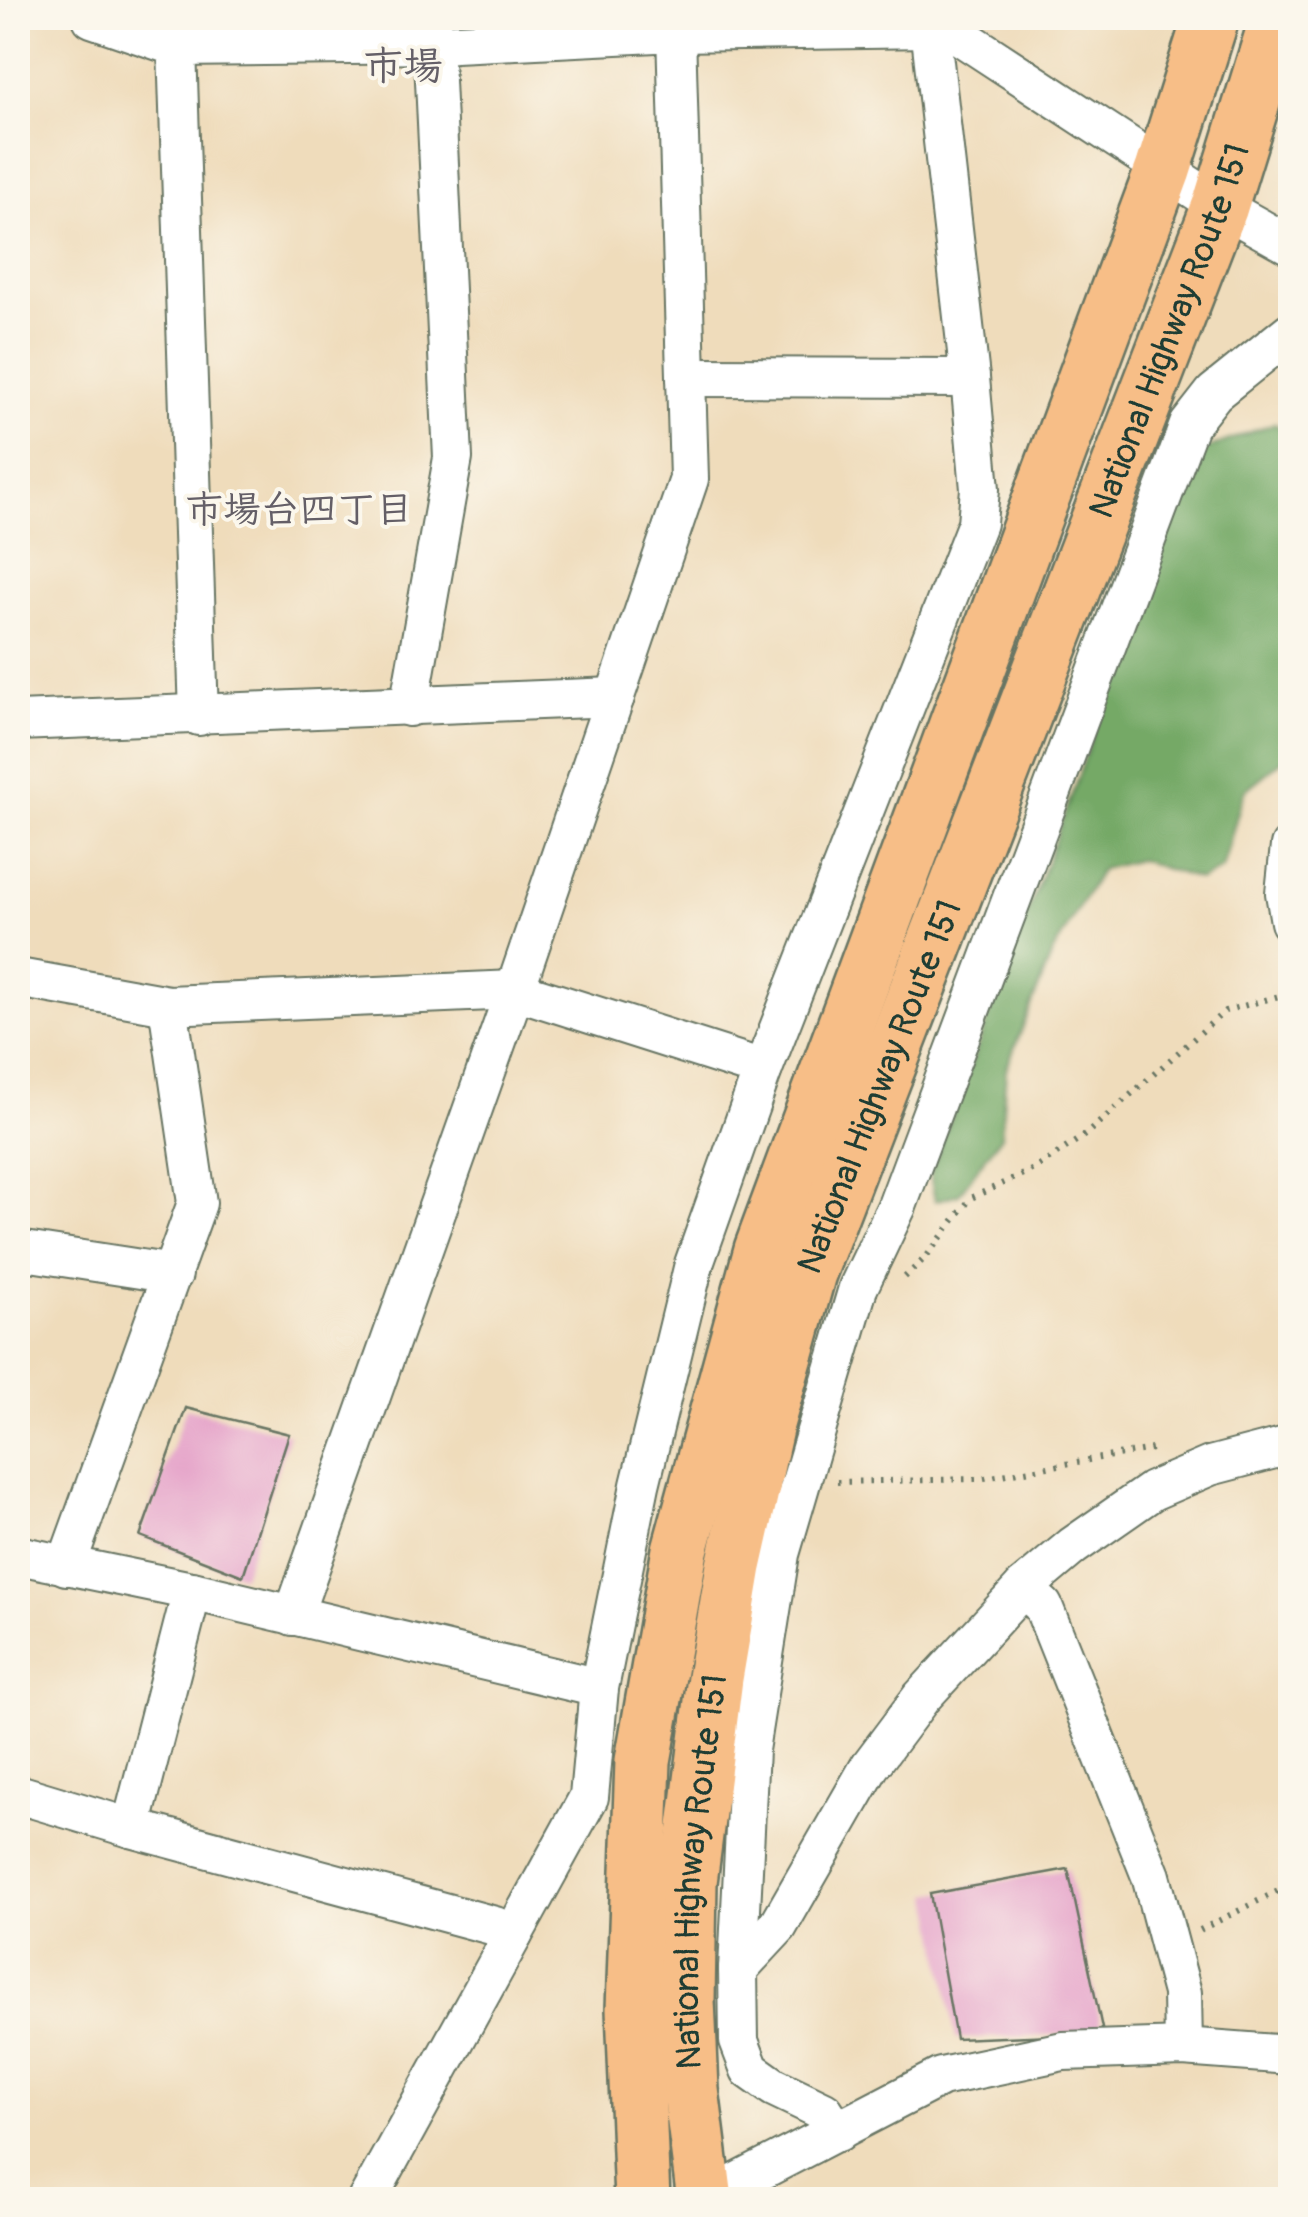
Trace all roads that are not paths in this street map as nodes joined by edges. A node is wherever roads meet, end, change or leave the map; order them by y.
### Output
1 (92, 18) edge
2 (1211, 18) edge
3 (1278, 18) edge
4 (929, 23) edge
5 (434, 31) edge
6 (676, 32) junction
7 (178, 47) junction
8 (1163, 170) junction
9 (1220, 206) junction
10 (1290, 246) edge
11 (1290, 332) edge
12 (686, 377) junction
13 (970, 378) junction
14 (615, 696) junction
15 (410, 707) junction
16 (199, 716) junction
17 (18, 722) edge
18 (1290, 846) edge
19 (1290, 922) edge
20 (18, 978) edge
21 (515, 990) junction
22 (168, 1005) junction
23 (763, 1069) junction
24 (18, 1250) edge
25 (173, 1274) junction
26 (1290, 1444) edge
27 (18, 1555) edge
28 (66, 1566) junction
29 (1023, 1588) junction
30 (192, 1591) junction
31 (293, 1616) junction
32 (599, 1688) junction
33 (18, 1794) edge
34 (130, 1828) junction
35 (513, 1935) junction
36 (738, 1969) junction
37 (1183, 2048) junction
38 (1290, 2054) edge
39 (838, 2132) junction
40 (705, 2199) edge
41 (367, 2200) edge
42 (642, 2200) edge

1 - 7 street
2 - 8 highway, National Highway Route 151
3 - 9 highway, National Highway Route 151
4 - 6 street
4 - 8 street
4 - 13 street
5 - 6 street
5 - 7 street
5 - 15 street
6 - 12 street
7 - 16 street
8 - 9 street
8 - 42 highway, National Highway Route 151
9 - 10 street
9 - 40 highway, National Highway Route 151
11 - 36 street
12 - 13 street
12 - 14 street
13 - 23 street
14 - 15 street
14 - 21 street
15 - 16 street
16 - 17 street
18 - 19 street
20 - 22 street
21 - 22 street
21 - 23 street
21 - 31 street
22 - 25 street
23 - 32 street
24 - 25 street
25 - 28 street
26 - 29 street
27 - 28 street
28 - 30 street
29 - 36 street
29 - 37 street
30 - 31 street
30 - 34 street
31 - 32 street
32 - 35 street
33 - 34 street
34 - 35 street
35 - 41 street
36 - 39 street
37 - 38 street
37 - 39 street
39 - 40 street

